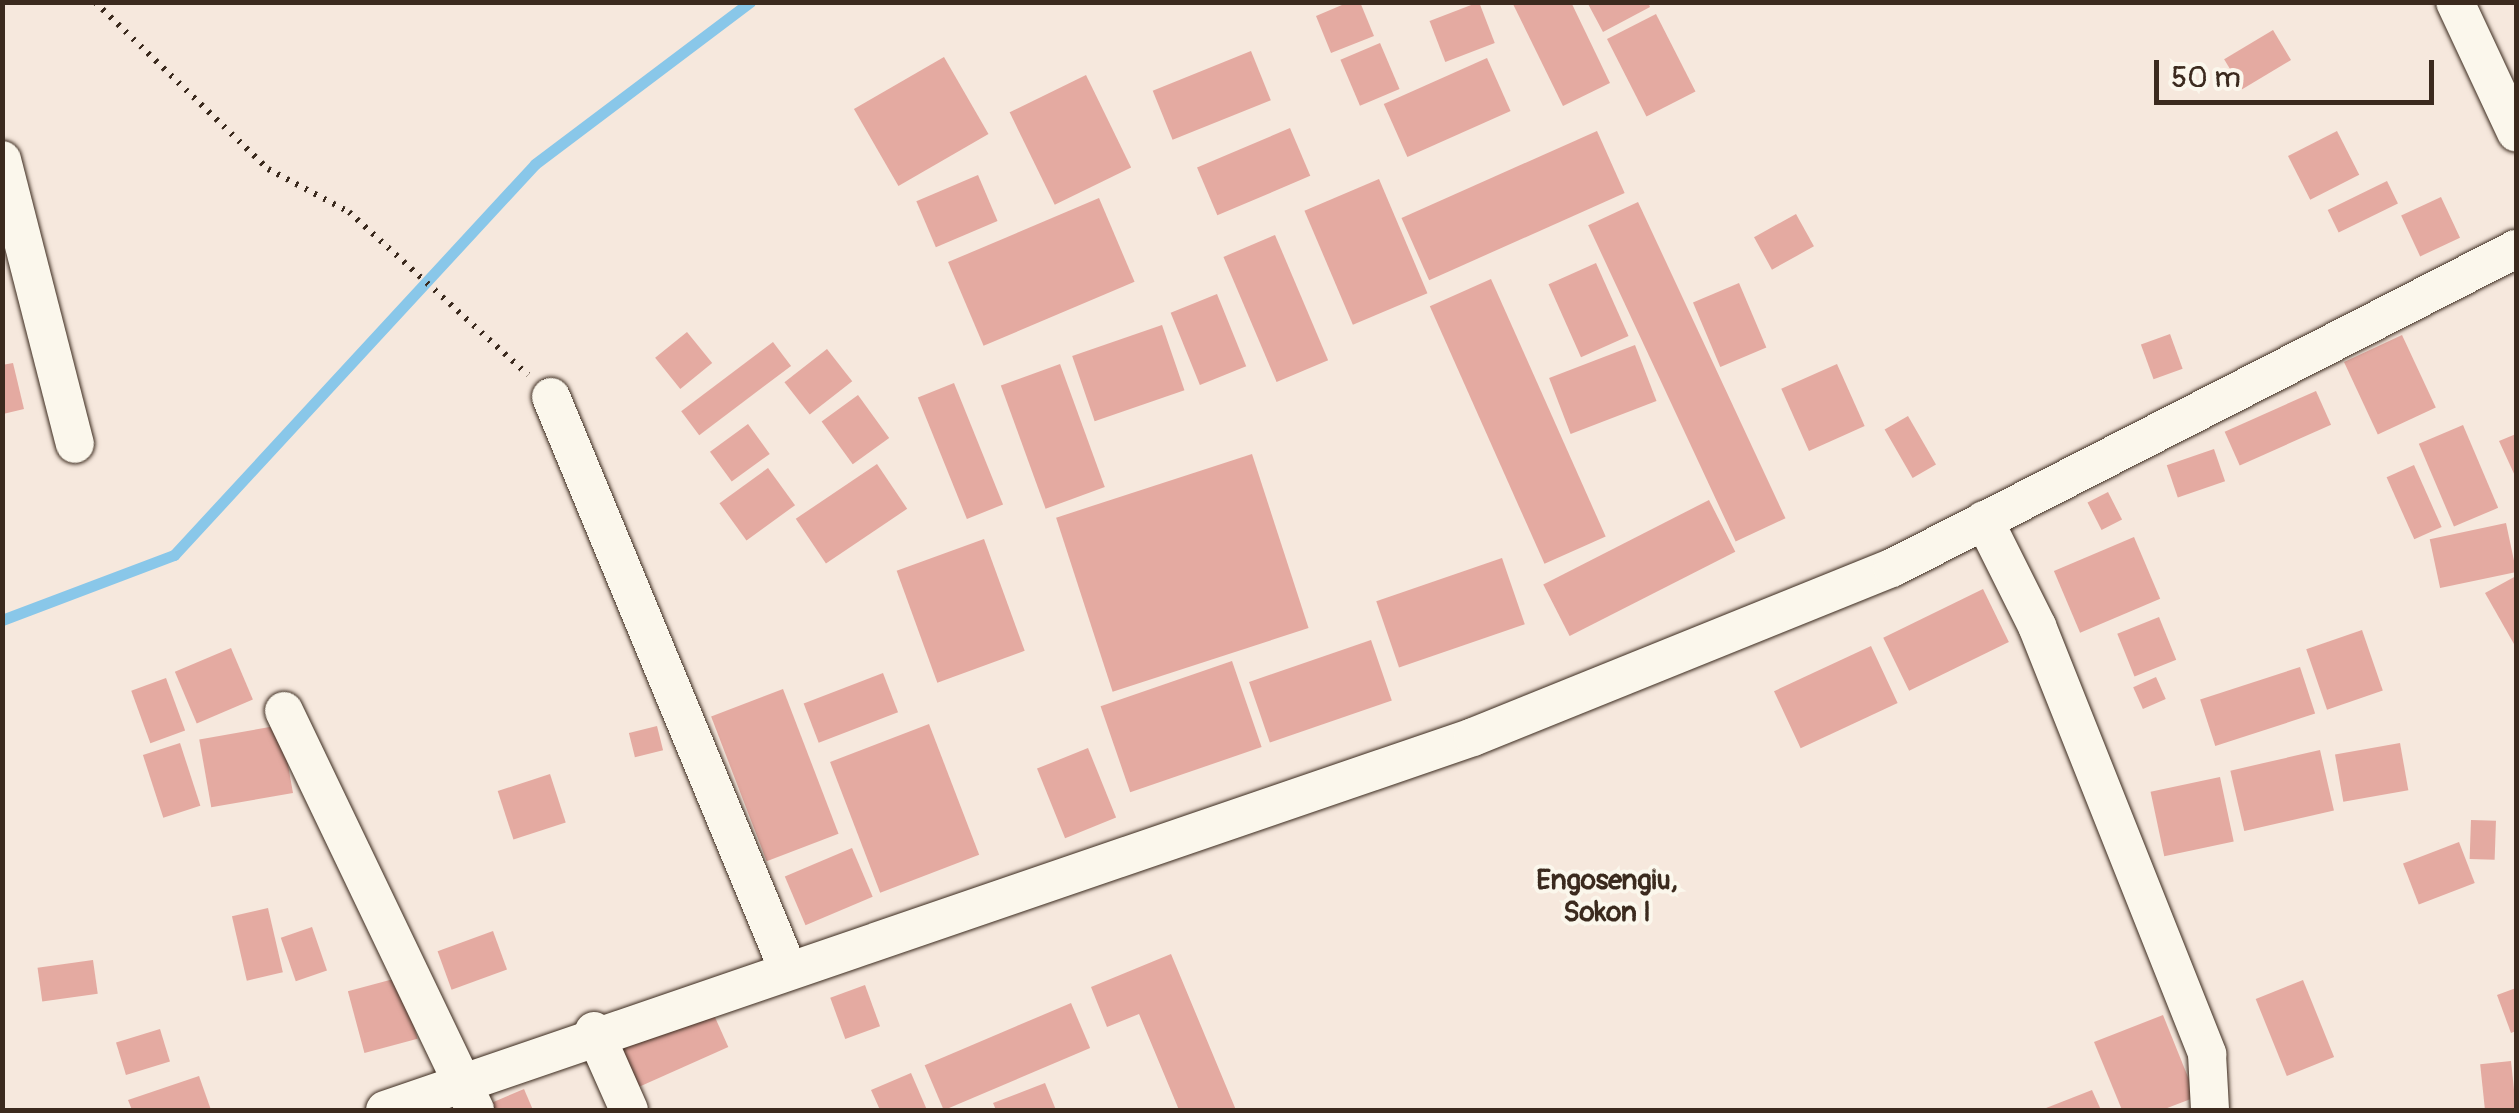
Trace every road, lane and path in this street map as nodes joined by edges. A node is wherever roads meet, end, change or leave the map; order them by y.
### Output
1 (95, 2) edge
2 (2455, 2) edge
3 (2516, 132) edge
4 (2, 160) edge
5 (9, 210) edge
6 (2516, 250) edge
7 (551, 398) joint
8 (76, 444) dead end
9 (1984, 520) junction
10 (284, 711) dead end
11 (787, 967) junction
12 (594, 1031) junction
13 (469, 1096) edge
14 (384, 1110) edge
15 (629, 1110) edge
16 (2210, 1110) edge

1 - 7 path
2 - 3 street
4 - 5 street
5 - 8 street
6 - 9 street
7 - 11 street
9 - 11 street
9 - 16 street
10 - 13 street
11 - 12 street
12 - 13 street
12 - 15 street
13 - 14 street

